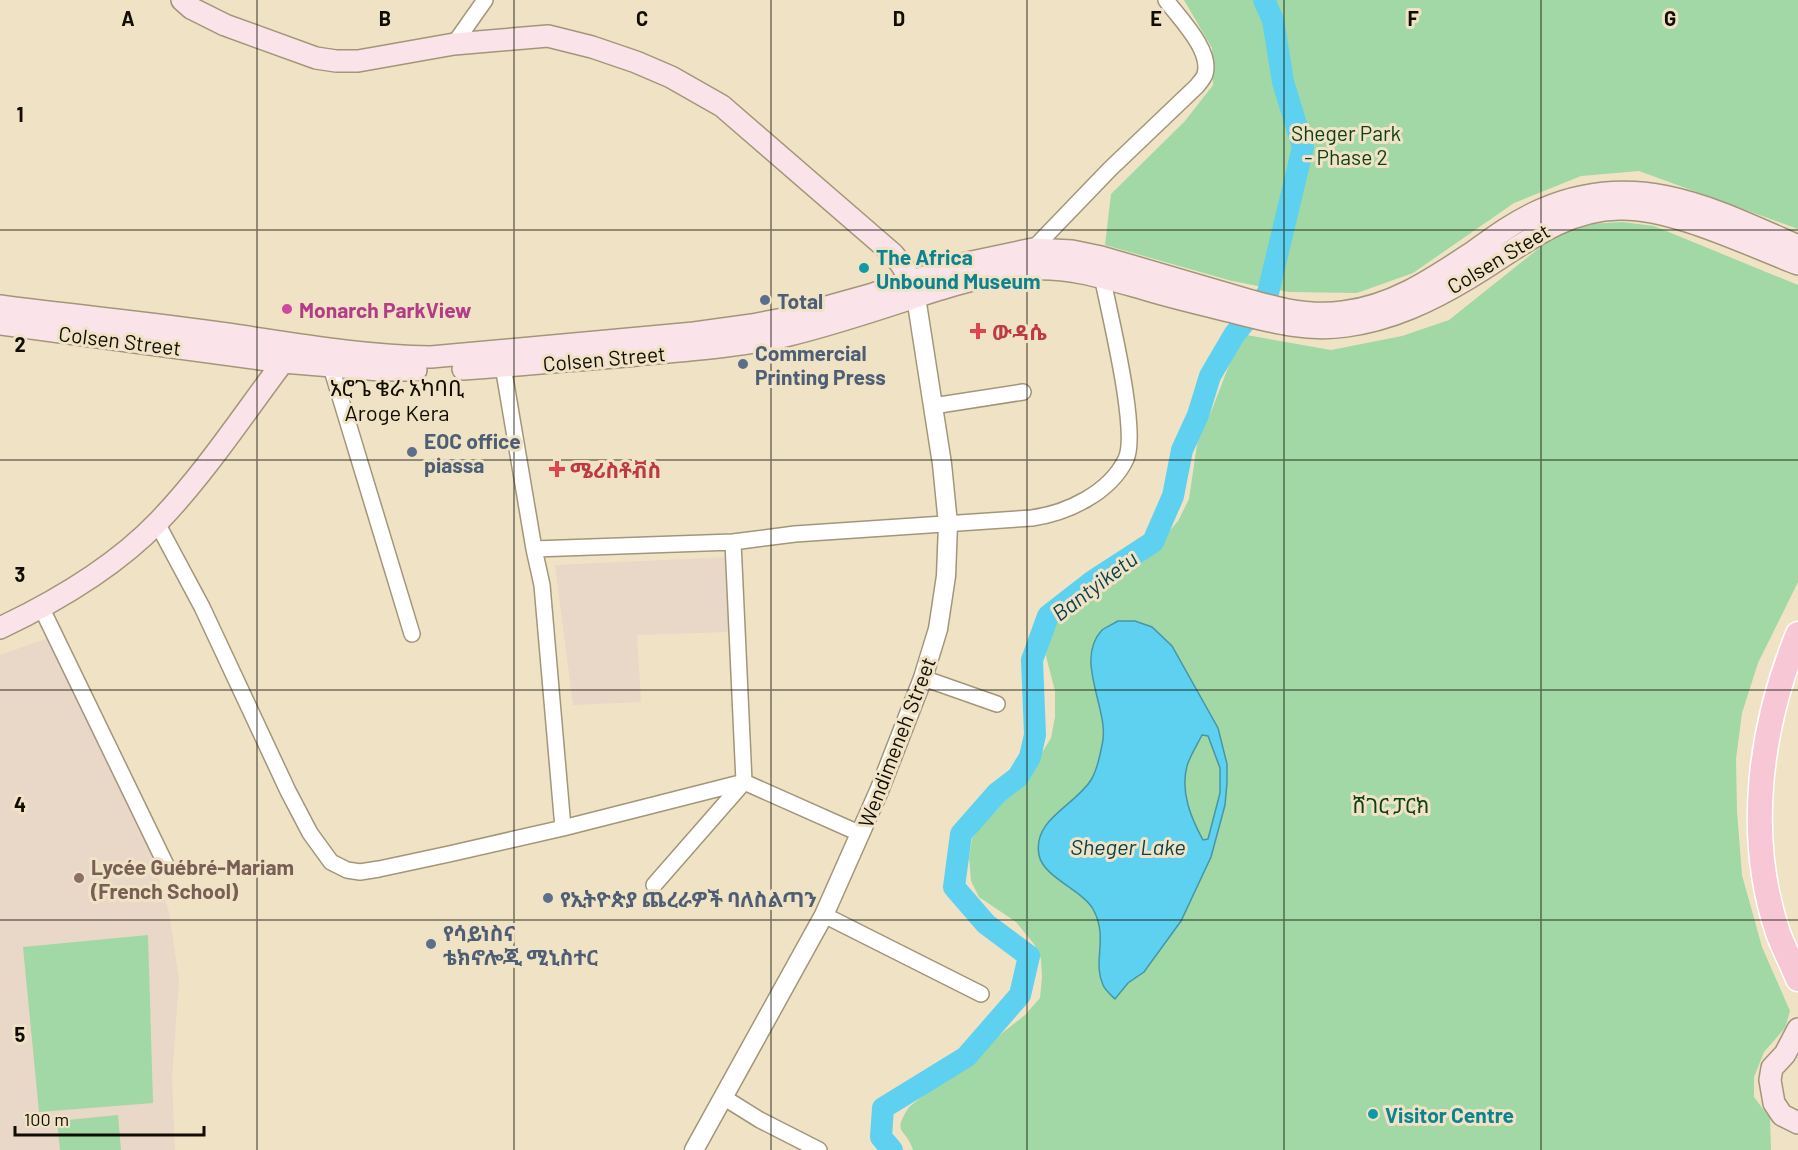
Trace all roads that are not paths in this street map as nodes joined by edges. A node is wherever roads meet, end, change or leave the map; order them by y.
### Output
1 (183, 0) edge
2 (485, 0) edge
3 (1166, 0) edge
4 (454, 44) junction
5 (1621, 200) junction
6 (1798, 246) edge
7 (1033, 249) junction
8 (1798, 264) edge
9 (1102, 276) junction
10 (914, 289) junction
11 (1197, 294) junction
12 (0, 306) edge
13 (0, 324) edge
14 (286, 353) junction
15 (431, 364) junction
16 (503, 366) junction
17 (331, 367) junction
18 (1023, 392) dead end
19 (933, 406) junction
20 (157, 523) junction
21 (948, 524) junction
22 (733, 542) junction
23 (534, 549) junction
24 (42, 609) junction
25 (0, 628) edge
26 (412, 634) dead end
27 (1798, 634) edge
28 (923, 678) junction
29 (997, 704) dead end
30 (744, 782) junction
31 (563, 828) junction
32 (861, 834) junction
33 (167, 867) dead end
34 (654, 885) dead end
35 (824, 915) junction
36 (1798, 979) edge
37 (981, 994) dead end
38 (1798, 1029) edge
39 (1791, 1051) edge
40 (723, 1097) junction
41 (1798, 1123) edge
42 (694, 1150) edge
43 (819, 1150) edge

1 - 4 main road
2 - 4 street
3 - 7 street
4 - 10 main road
5 - 6 main road
5 - 8 main road, Colsen Steet
5 - 11 main road, Colsen Steet
7 - 10 main road
7 - 11 main road
9 - 10 main road, Colsen Street
9 - 11 main road, Colsen Street
9 - 21 street
10 - 15 main road
10 - 16 main road, Colsen Street
10 - 19 street, Wendimeneh Street
12 - 14 main road
13 - 14 main road, Colsen Street
14 - 15 main road
14 - 17 main road, Colsen Street
14 - 20 main road
15 - 16 main road, Colsen Street
15 - 17 main road, Colsen Street
16 - 23 street
17 - 26 street
18 - 19 street
19 - 21 street, Wendimeneh Street
20 - 24 main road
20 - 31 street
21 - 22 street
21 - 28 street, Wendimeneh Street
22 - 23 street
22 - 30 street
23 - 31 street
24 - 25 main road
24 - 33 street
27 - 36 main road
28 - 29 street
28 - 32 street, Wendimeneh Street
30 - 31 street
30 - 32 street
30 - 34 street
32 - 35 street, Wendimeneh Street
35 - 37 street
35 - 40 street, Wendimeneh Street
38 - 39 main road
39 - 41 main road
40 - 42 street, Wendimeneh Street
40 - 43 street

